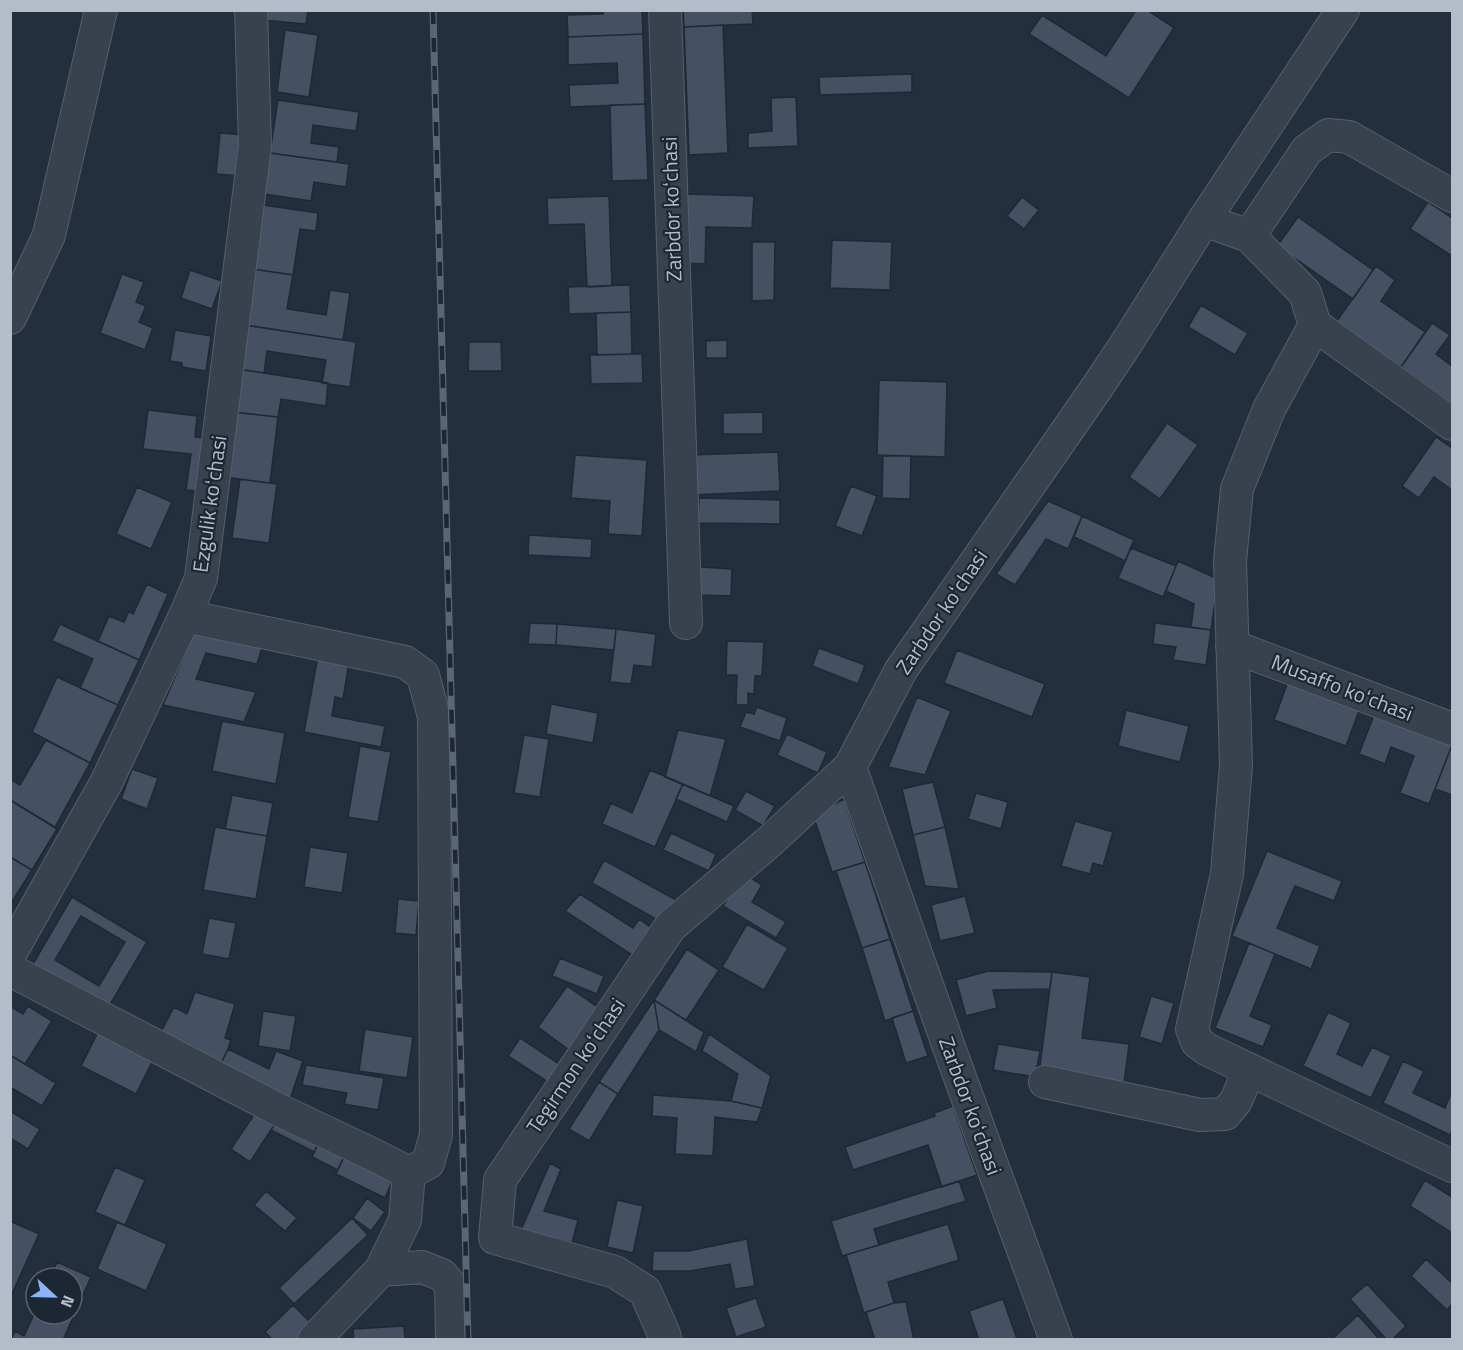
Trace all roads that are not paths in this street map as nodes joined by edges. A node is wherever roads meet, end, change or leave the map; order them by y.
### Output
1 (101, 10) edge
2 (251, 10) edge
3 (665, 10) edge
4 (1343, 10) edge
5 (1452, 196) edge
6 (1204, 220) junction
7 (1249, 236) junction
8 (10, 318) edge
9 (1315, 325) junction
10 (1452, 424) edge
11 (185, 616) junction
12 (686, 623) dead end
13 (1233, 646) junction
14 (1452, 729) edge
15 (850, 767) junction
16 (10, 954) edge
17 (10, 970) edge
18 (1249, 1070) junction
19 (1045, 1082) dead end
20 (1452, 1166) edge
21 (409, 1173) junction
22 (381, 1270) junction
23 (314, 1340) edge
24 (452, 1340) edge
25 (665, 1340) edge
26 (1056, 1340) edge

1 - 8 street
2 - 11 street, Ezgulik koʻchasi
3 - 12 street, Zarbdor koʻchasi
4 - 6 street, Zarbdor koʻchasi
5 - 7 street
6 - 7 street
6 - 15 street, Zarbdor koʻchasi
7 - 9 street
9 - 10 street
9 - 13 street
11 - 16 street, Ezgulik koʻchasi
11 - 21 street
13 - 14 street, Musaffo koʻchasi
13 - 18 street
15 - 25 street, Tegirmon koʻchasi
15 - 26 street, Zarbdor koʻchasi
17 - 21 street
18 - 19 street
18 - 20 street
21 - 22 street
22 - 23 street
22 - 24 street

